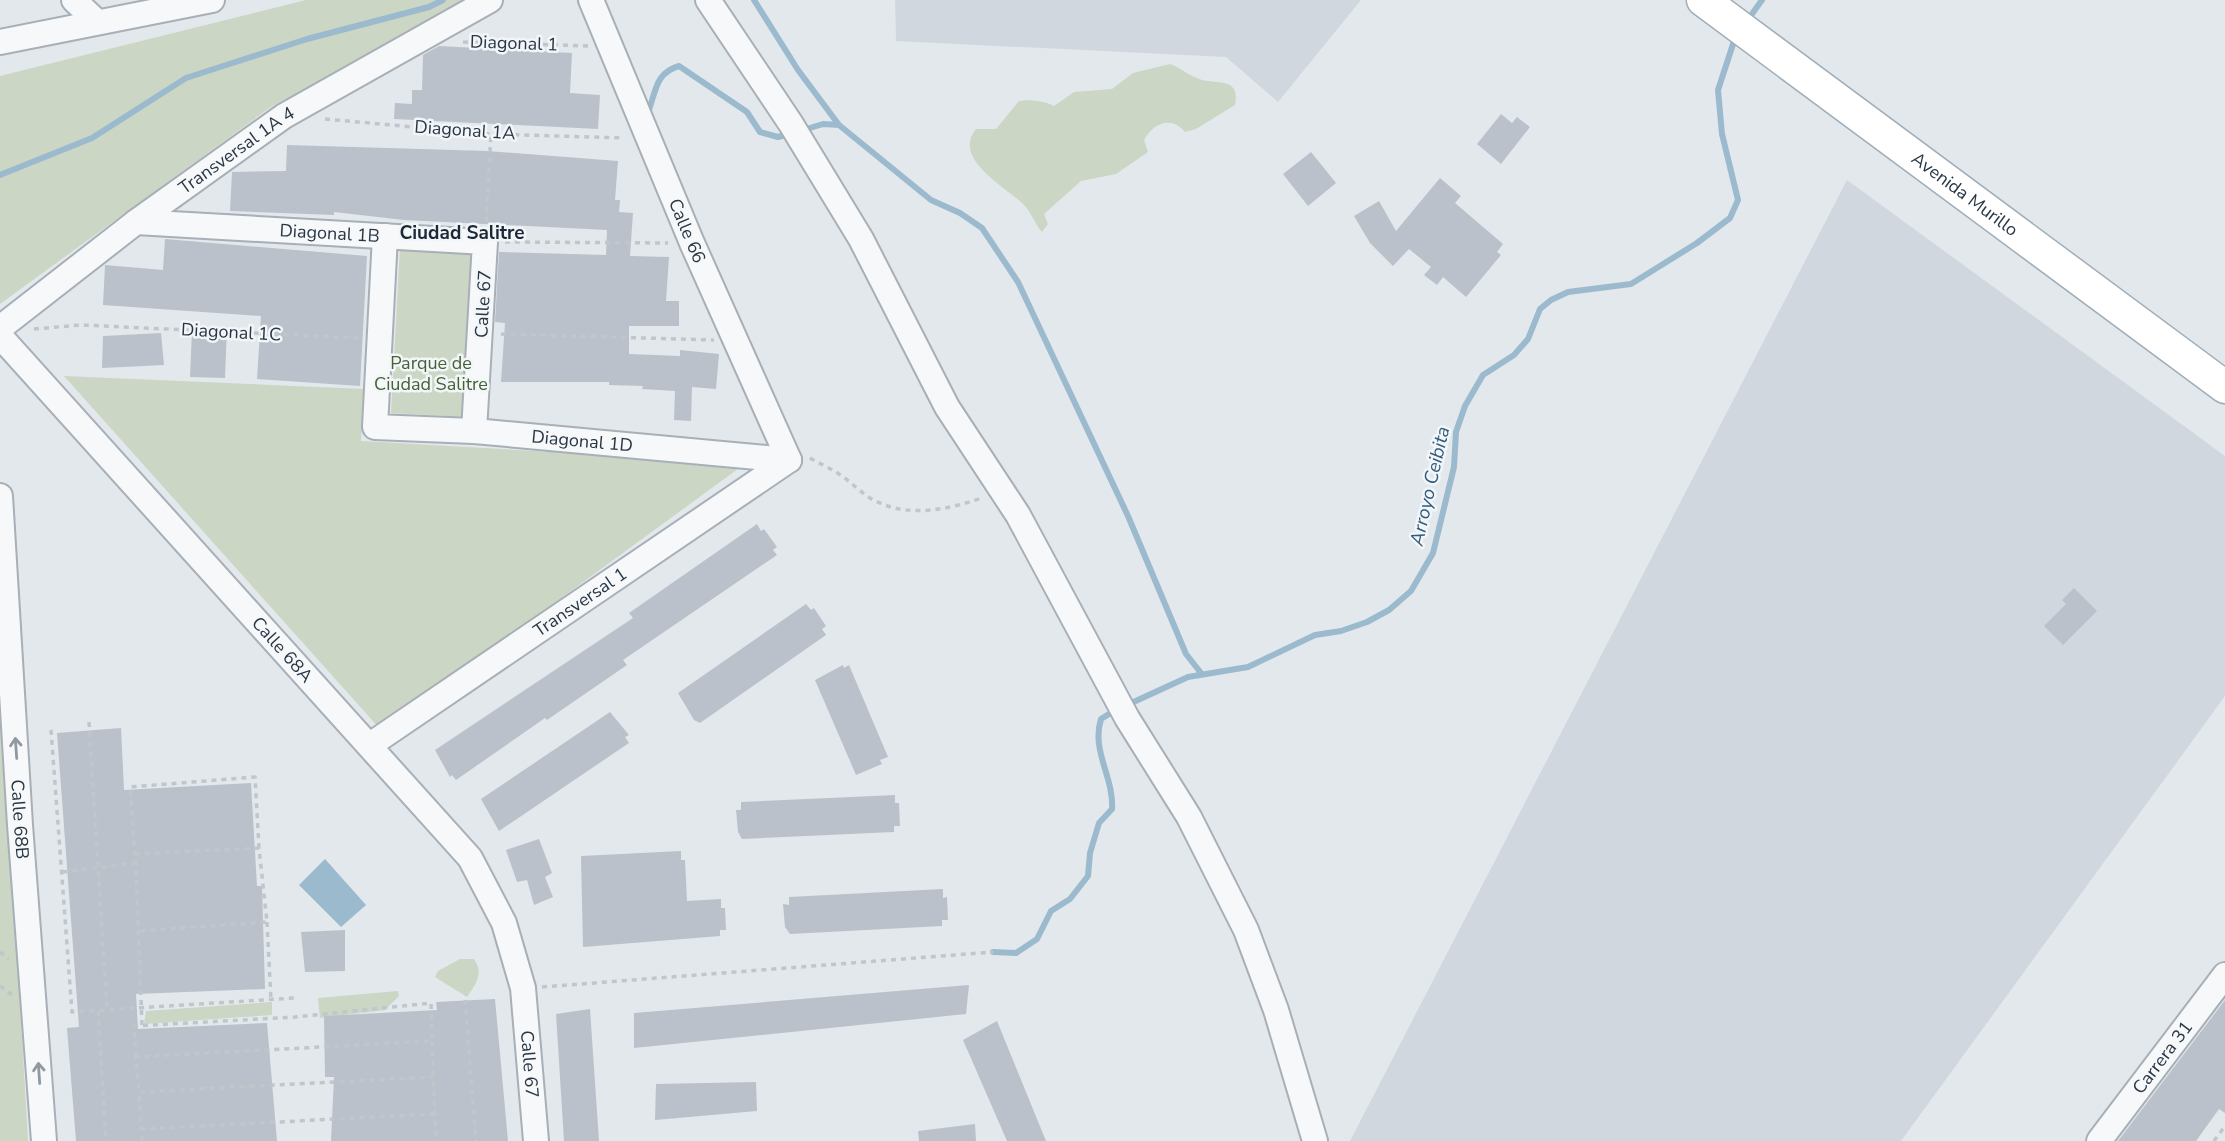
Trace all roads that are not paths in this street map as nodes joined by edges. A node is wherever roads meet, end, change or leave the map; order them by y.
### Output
1 (74, 0) edge
2 (212, 0) edge
3 (490, 0) edge
4 (591, 0) edge
5 (708, 0) edge
6 (1703, 0) edge
7 (96, 21) junction
8 (0, 42) edge
9 (136, 222) junction
10 (385, 236) junction
11 (485, 242) joint
12 (0, 328) edge
13 (0, 336) edge
14 (2225, 387) edge
15 (474, 431) junction
16 (785, 450) junction
17 (0, 496) edge
18 (7, 701) edge
19 (370, 745) junction
20 (19, 806) junction
21 (0, 828) edge
22 (2225, 975) edge
23 (523, 988) joint
24 (44, 1141) edge
25 (537, 1141) edge
26 (1315, 1141) edge
27 (2099, 1141) edge

1 - 7 street
2 - 7 street
3 - 9 street, Transversal 1A 4
4 - 16 street, Calle 66
5 - 26 street
6 - 14 main road, Avenida Murillo
7 - 8 street
9 - 10 street, Diagonal 1B
9 - 12 street, Transversal 1A 4
10 - 11 street, Diagonal 1B
10 - 15 street, Diagonal 1D
11 - 15 street, Calle 67
13 - 19 street, Calle 68A
15 - 16 street, Diagonal 1D
16 - 19 street, Transversal 1
17 - 18 street, Calle 68B
20 -> 18 street, Calle 68B
19 - 23 street, Calle 68A
20 - 21 street
24 -> 20 street, Calle 68B
22 - 27 street, Carrera 31
23 - 25 street, Calle 67

